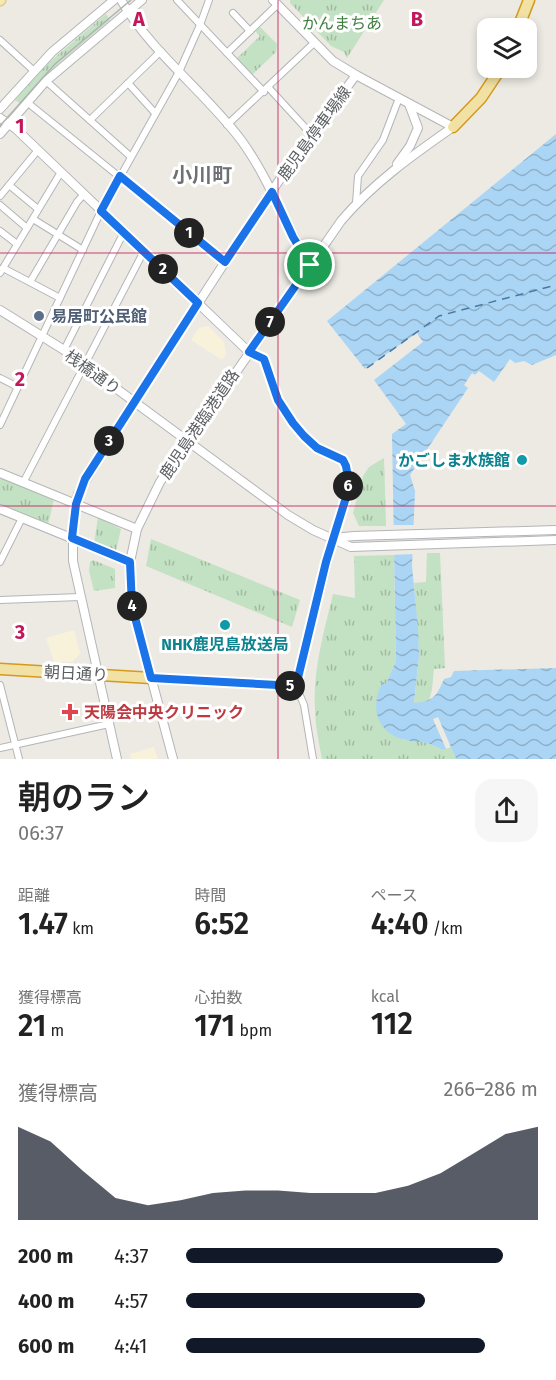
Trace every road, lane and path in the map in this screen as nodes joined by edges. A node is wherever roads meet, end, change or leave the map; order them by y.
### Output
1 (114, 0) edge
2 (121, 0) edge
3 (142, 0) edge
4 (177, 0) edge
5 (209, 0) edge
6 (529, 0) edge
7 (277, 2) edge
8 (128, 11) junction
9 (233, 14) dead end
10 (522, 18) edge
11 (200, 25) junction
12 (250, 31) junction
13 (0, 40) edge
14 (314, 43) junction
15 (161, 51) junction
16 (227, 53) junction
17 (33, 70) junction
18 (179, 72) junction
19 (356, 75) junction
20 (494, 78) edge
21 (46, 81) junction
22 (128, 83) junction
23 (266, 90) junction
24 (399, 98) junction
25 (28, 103) junction
26 (409, 104) junction
27 (0, 109) edge
28 (155, 113) junction
29 (0, 118) edge
30 (90, 120) junction
31 (8, 124) junction
32 (227, 125) junction
33 (453, 126) junction
34 (0, 135) edge
35 (312, 135) junction
36 (38, 150) junction
37 (130, 156) junction
38 (393, 170) junction
39 (61, 172) junction
40 (120, 176) junction
41 (9, 185) junction
42 (272, 192) junction
43 (84, 194) junction
44 (0, 196) edge
45 (356, 203) junction
46 (0, 205) edge
47 (38, 209) junction
48 (101, 211) junction
49 (33, 219) junction
50 (27, 228) junction
51 (0, 231) edge
52 (124, 232) junction
53 (58, 235) junction
54 (17, 244) junction
55 (83, 250) junction
56 (144, 251) junction
57 (225, 262) junction
58 (310, 265) junction
59 (2, 270) edge
60 (30, 282) junction
61 (60, 298) junction
62 (198, 303) junction
63 (0, 310) edge
64 (42, 335) junction
65 (64, 350) junction
66 (249, 352) junction
67 (84, 365) junction
68 (0, 378) edge
69 (18, 387) junction
70 (134, 402) junction
71 (2, 414) edge
72 (0, 425) edge
73 (188, 440) junction
74 (0, 473) edge
75 (23, 483) junction
76 (76, 504) junction
77 (0, 509) edge
78 (22, 518) junction
79 (137, 529) junction
80 (556, 530) edge
81 (72, 538) junction
82 (333, 538) junction
83 (556, 540) edge
84 (0, 545) edge
85 (7, 549) junction
86 (0, 562) edge
87 (130, 562) junction
88 (80, 597) junction
89 (0, 600) edge
90 (0, 669) edge
91 (98, 675) junction
92 (151, 678) junction
93 (0, 685) edge
94 (296, 686) junction
95 (3, 712) edge
96 (109, 724) junction
97 (15, 745) junction
98 (0, 748) edge
99 (19, 759) edge
100 (117, 759) edge
101 (173, 759) edge
102 (313, 759) edge

1 - 17 street
2 - 8 street
3 - 8 street
4 - 11 street
5 - 11 street
6 - 10 highway
7 - 12 street
7 - 14 main road, 鹿児島停車場線
8 - 15 street
8 - 21 street
9 - 12 street
11 - 16 street
11 - 18 street
12 - 16 street
13 - 17 street
14 - 19 main road, 鹿児島停車場線
14 - 23 street
15 - 18 street
15 - 22 street
16 - 23 street
17 - 27 street
18 - 28 street
18 - 32 street
19 - 24 street
19 - 35 main road, 鹿児島停車場線
20 - 33 highway
21 - 25 street
21 - 30 street
22 - 28 street
22 - 30 street
23 - 32 street
23 - 35 street
24 - 26 street
24 - 45 street
25 - 31 street
25 - 40 street
26 - 33 street
26 - 38 street
28 - 37 street
29 - 31 street
30 - 37 street
31 - 34 street
31 - 36 street
32 - 42 street
33 - 38 street, 鹿児島港臨港道路
35 - 42 main road, 鹿児島停車場線
36 - 39 street
36 - 41 street
37 - 40 street
38 - 45 street, 鹿児島港臨港道路
39 - 43 street
39 - 47 street
40 - 48 street
40 - 57 street
41 - 44 street
41 - 47 street
42 - 57 main road, 鹿児島停車場線
42 - 58 street
43 - 48 street
43 - 53 street
45 - 58 street, 鹿児島港臨港道路
46 - 50 street
47 - 49 street
48 - 52 street
48 - 55 street
49 - 50 street
49 - 53 street
50 - 54 street
51 - 54 street
52 - 56 street
52 - 65 street
53 - 55 street
53 - 60 street
54 - 59 street
55 - 61 street
56 - 62 street
56 - 67 street
57 - 62 main road, 鹿児島停車場線
58 - 66 street, 鹿児島港臨港道路
59 - 60 street
60 - 61 street
61 - 64 street
62 - 66 street
62 - 70 main road, 鹿児島停車場線
63 - 64 street, 桟橋通り
64 - 65 street, 桟橋通り
64 - 69 street
65 - 67 street, 桟橋通り
66 - 73 street, 鹿児島港臨港道路
66 - 82 street
67 - 70 street, 桟橋通り
67 - 75 street
68 - 69 street
69 - 71 street
70 - 73 street, 桟橋通り
70 - 76 main road, 鹿児島停車場線
71 - 72 street
73 - 79 street, 鹿児島港臨港道路
73 - 82 street, 桟橋通り
74 - 75 street
75 - 76 street
76 - 79 street
76 - 81 main road, 鹿児島停車場線
77 - 78 street
78 - 81 street
78 - 85 street
79 - 87 street, 鹿児島港臨港道路
80 - 82 street
81 - 87 street
81 - 88 main road, 鹿児島停車場線
82 - 83 street, 桟橋通り
82 - 94 street
84 - 85 street
85 - 86 street
87 - 92 street, 鹿児島港臨港道路
88 - 89 street
88 - 91 main road, 鹿児島停車場線
90 - 91 highway, 朝日通り
91 - 92 highway, 朝日通り
91 - 96 main road, 鹿児島停車場線
92 - 94 street
92 - 101 street, 鹿児島港臨港道路
93 - 95 street
94 - 102 street
95 - 97 street
96 - 97 street
96 - 100 main road, 鹿児島停車場線
97 - 98 street
97 - 99 street

